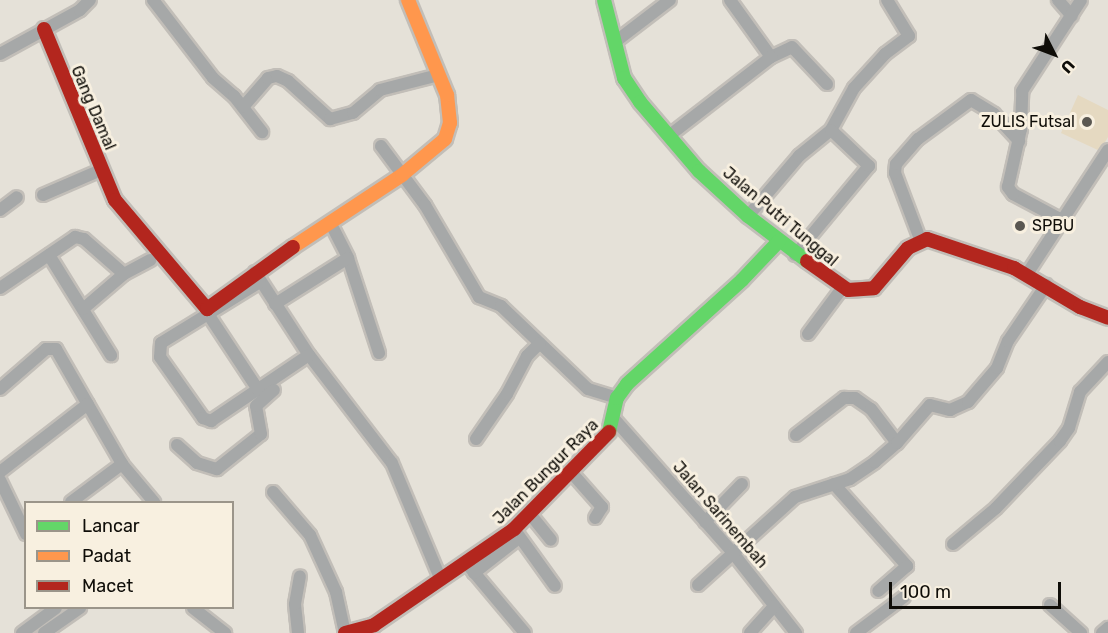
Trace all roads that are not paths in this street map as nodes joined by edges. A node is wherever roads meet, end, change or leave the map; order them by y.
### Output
1 (90, 0) edge
2 (153, 0) edge
3 (408, 0) edge
4 (604, 0) edge
5 (670, 0) edge
6 (730, 0) edge
7 (887, 0) edge
8 (1058, 0) edge
9 (1081, 0) edge
10 (1072, 16) junction
11 (44, 29) junction
12 (615, 42) junction
13 (0, 54) edge
14 (771, 57) junction
15 (440, 75) junction
16 (827, 84) dead end
17 (243, 107) junction
18 (831, 130) junction
19 (262, 132) dead end
20 (670, 135) junction
21 (1019, 141) junction
22 (381, 146) dead end
23 (1108, 150) edge
24 (101, 170) junction
25 (402, 175) junction
26 (43, 195) dead end
27 (17, 196) dead end
28 (0, 210) edge
29 (748, 216) junction
30 (1060, 219) junction
31 (331, 224) junction
32 (920, 239) junction
33 (778, 242) junction
34 (50, 255) junction
35 (795, 255) junction
36 (348, 258) junction
37 (150, 260) dead end
38 (124, 274) junction
39 (1027, 274) junction
40 (257, 277) junction
41 (1046, 285) junction
42 (843, 287) junction
43 (0, 288) edge
44 (275, 304) junction
45 (83, 309) junction
46 (210, 316) junction
47 (1108, 318) edge
48 (808, 334) dead end
49 (540, 342) junction
50 (379, 353) dead end
51 (111, 355) dead end
52 (311, 357) junction
53 (1108, 362) edge
54 (0, 389) edge
55 (259, 391) junction
56 (617, 398) junction
57 (88, 404) junction
58 (616, 421) junction
59 (796, 435) dead end
60 (476, 439) dead end
61 (897, 443) junction
62 (177, 445) dead end
63 (122, 464) junction
64 (0, 472) edge
65 (571, 472) junction
66 (0, 480) edge
67 (742, 484) dead end
68 (834, 484) junction
69 (273, 492) dead end
70 (72, 501) edge
71 (153, 501) edge
72 (530, 514) junction
73 (595, 518) dead end
74 (705, 522) junction
75 (24, 530) edge
76 (515, 535) junction
77 (551, 540) dead end
78 (953, 544) dead end
79 (733, 553) junction
80 (471, 568) junction
81 (300, 576) dead end
82 (440, 578) junction
83 (698, 585) dead end
84 (555, 586) dead end
85 (878, 591) dead end
86 (904, 597) dead end
87 (1050, 605) dead end
88 (774, 606) junction
89 (55, 609) edge
90 (79, 609) edge
91 (194, 609) edge
92 (1108, 628) edge
93 (22, 633) edge
94 (44, 633) edge
95 (225, 633) edge
96 (298, 633) edge
97 (345, 633) edge
98 (525, 633) edge
99 (750, 633) edge
100 (796, 633) edge
101 (856, 633) edge
102 (1081, 633) edge
103 (1102, 633) edge

1 - 11 street
2 - 17 street
3 - 15 street
4 - 12 street, Jalan Putri Tunggal
5 - 12 street
6 - 14 street
7 - 18 street
8 - 10 street
9 - 10 street
10 - 21 street
11 - 13 street
11 - 24 street, Gang Damal
12 - 20 street, Jalan Putri Tunggal
14 - 16 street
14 - 20 street
15 - 17 street
15 - 25 street
17 - 19 street
18 - 29 street
18 - 35 street
20 - 29 street, Jalan Putri Tunggal
21 - 30 street
21 - 32 street
22 - 25 street
23 - 30 street
24 - 26 street
24 - 40 street, Gang Damal
25 - 31 street
25 - 49 street
27 - 28 street
29 - 33 street, Jalan Putri Tunggal
30 - 39 street
31 - 36 street
31 - 40 street
32 - 39 street
32 - 42 street, Jalan Putri Tunggal
33 - 35 street, Jalan Putri Tunggal
33 - 56 street
34 - 38 street
34 - 43 street
34 - 45 street
35 - 42 street, Jalan Putri Tunggal
36 - 44 street
36 - 50 street
37 - 38 street
38 - 45 street
39 - 41 street
40 - 44 street
40 - 46 street
41 - 47 street
41 - 61 street
42 - 48 street
44 - 52 street
45 - 51 street
46 - 55 street
46 - 55 street
49 - 56 street
49 - 60 street
52 - 55 street
52 - 62 street
52 - 82 street
53 - 78 street
54 - 57 street
56 - 58 street, Jalan Bungur Raya
57 - 63 street
57 - 64 street
58 - 65 street, Jalan Bungur Raya
58 - 74 street, Jalan Sarinembah
59 - 61 street
61 - 68 street
63 - 70 street
63 - 71 street
65 - 72 street, Jalan Bungur Raya
65 - 73 street
66 - 75 street
67 - 74 street
68 - 79 street
68 - 85 street
69 - 97 street
72 - 76 street, Jalan Bungur Raya
72 - 77 street
74 - 79 street, Jalan Sarinembah
76 - 80 street, Jalan Bungur Raya
76 - 84 street
79 - 83 street
79 - 88 street, Jalan Sarinembah
80 - 82 street, Jalan Bungur Raya
80 - 98 street
81 - 96 street
82 - 97 street, Jalan Bungur Raya
86 - 101 street
87 - 102 street
88 - 99 street
88 - 100 street, Jalan Sarinembah
89 - 93 street
90 - 94 street
91 - 95 street
92 - 103 street

